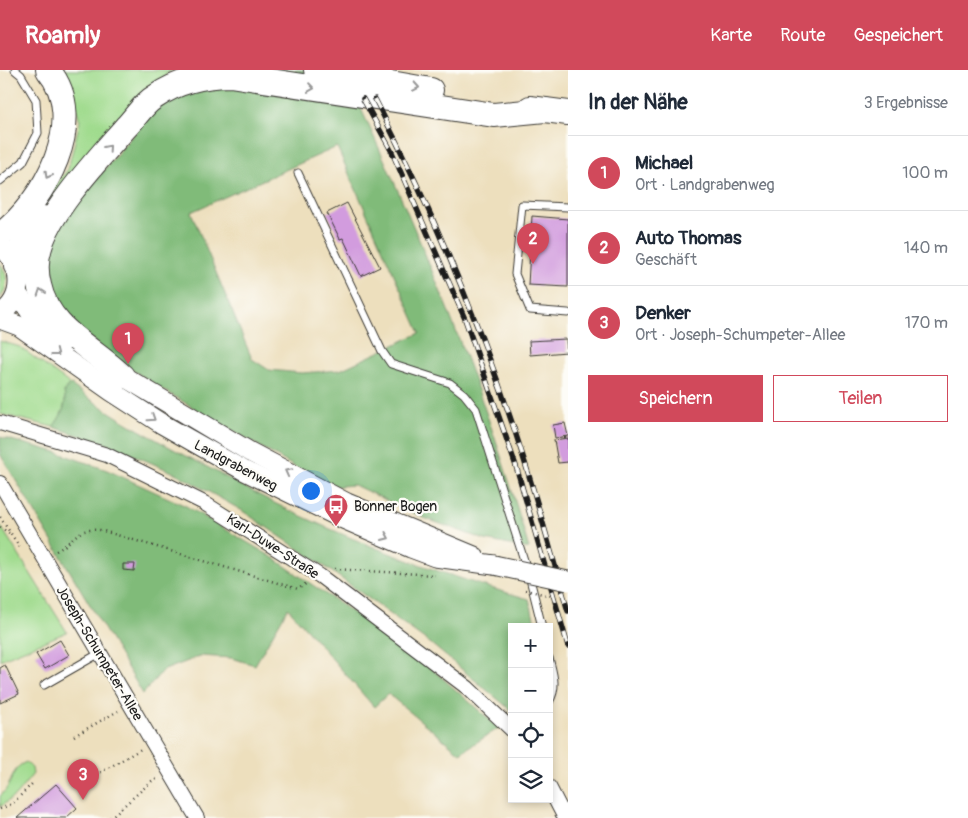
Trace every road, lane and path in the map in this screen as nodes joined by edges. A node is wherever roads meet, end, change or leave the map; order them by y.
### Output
1 (15, 70) edge
2 (48, 70) edge
3 (316, 70) edge
4 (556, 112) edge
5 (298, 173) dead end
6 (0, 181) edge
7 (76, 185) junction
8 (32, 200) junction
9 (568, 207) edge
10 (0, 214) edge
11 (0, 235) edge
12 (0, 246) edge
13 (16, 266) junction
14 (17, 293) junction
15 (568, 313) edge
16 (0, 314) edge
17 (0, 319) edge
18 (122, 376) junction
19 (0, 423) edge
20 (1, 485) edge
21 (0, 527) edge
22 (10, 534) dead end
23 (43, 557) junction
24 (494, 565) junction
25 (437, 575) dead end
26 (320, 576) junction
27 (568, 581) edge
28 (541, 623) edge
29 (100, 654) junction
30 (553, 673) edge
31 (44, 685) dead end
32 (553, 696) edge
33 (130, 704) junction
34 (508, 726) edge
35 (74, 736) dead end
36 (153, 742) junction
37 (172, 774) junction
38 (96, 775) dead end
39 (33, 783) dead end
40 (553, 795) edge
41 (0, 809) edge
42 (192, 816) edge
43 (110, 818) edge
44 (565, 818) edge

1 - 6 lane
2 -> 8 highway
3 -> 4 highway
7 -> 4 highway
5 - 28 lane
7 - 13 highway
18 -> 7 highway
8 - 10 highway
8 - 11 highway
9 - 15 lane
12 - 13 main road
13 - 14 main road
14 - 16 main road
14 - 18 main road, Landgrabenweg
17 -> 24 main road, Landgrabenweg
24 -> 18 main road, Landgrabenweg
19 - 26 street, Karl-Duwe-Straße
20 - 23 street, Joseph-Schumpeter-Allee
21 - 22 path
23 - 26 path
23 - 29 street, Joseph-Schumpeter-Allee
24 - 27 main road, Landgrabenweg, bridge
25 - 26 path
26 - 34 street, Karl-Duwe-Straße
29 - 31 lane
29 - 33 street, Joseph-Schumpeter-Allee
30 - 32 lane
33 - 35 path
33 - 36 street, Joseph-Schumpeter-Allee
36 - 37 street, Joseph-Schumpeter-Allee
36 - 38 path
37 - 42 street, Joseph-Schumpeter-Allee
37 - 43 path
39 - 41 path
40 - 44 street

